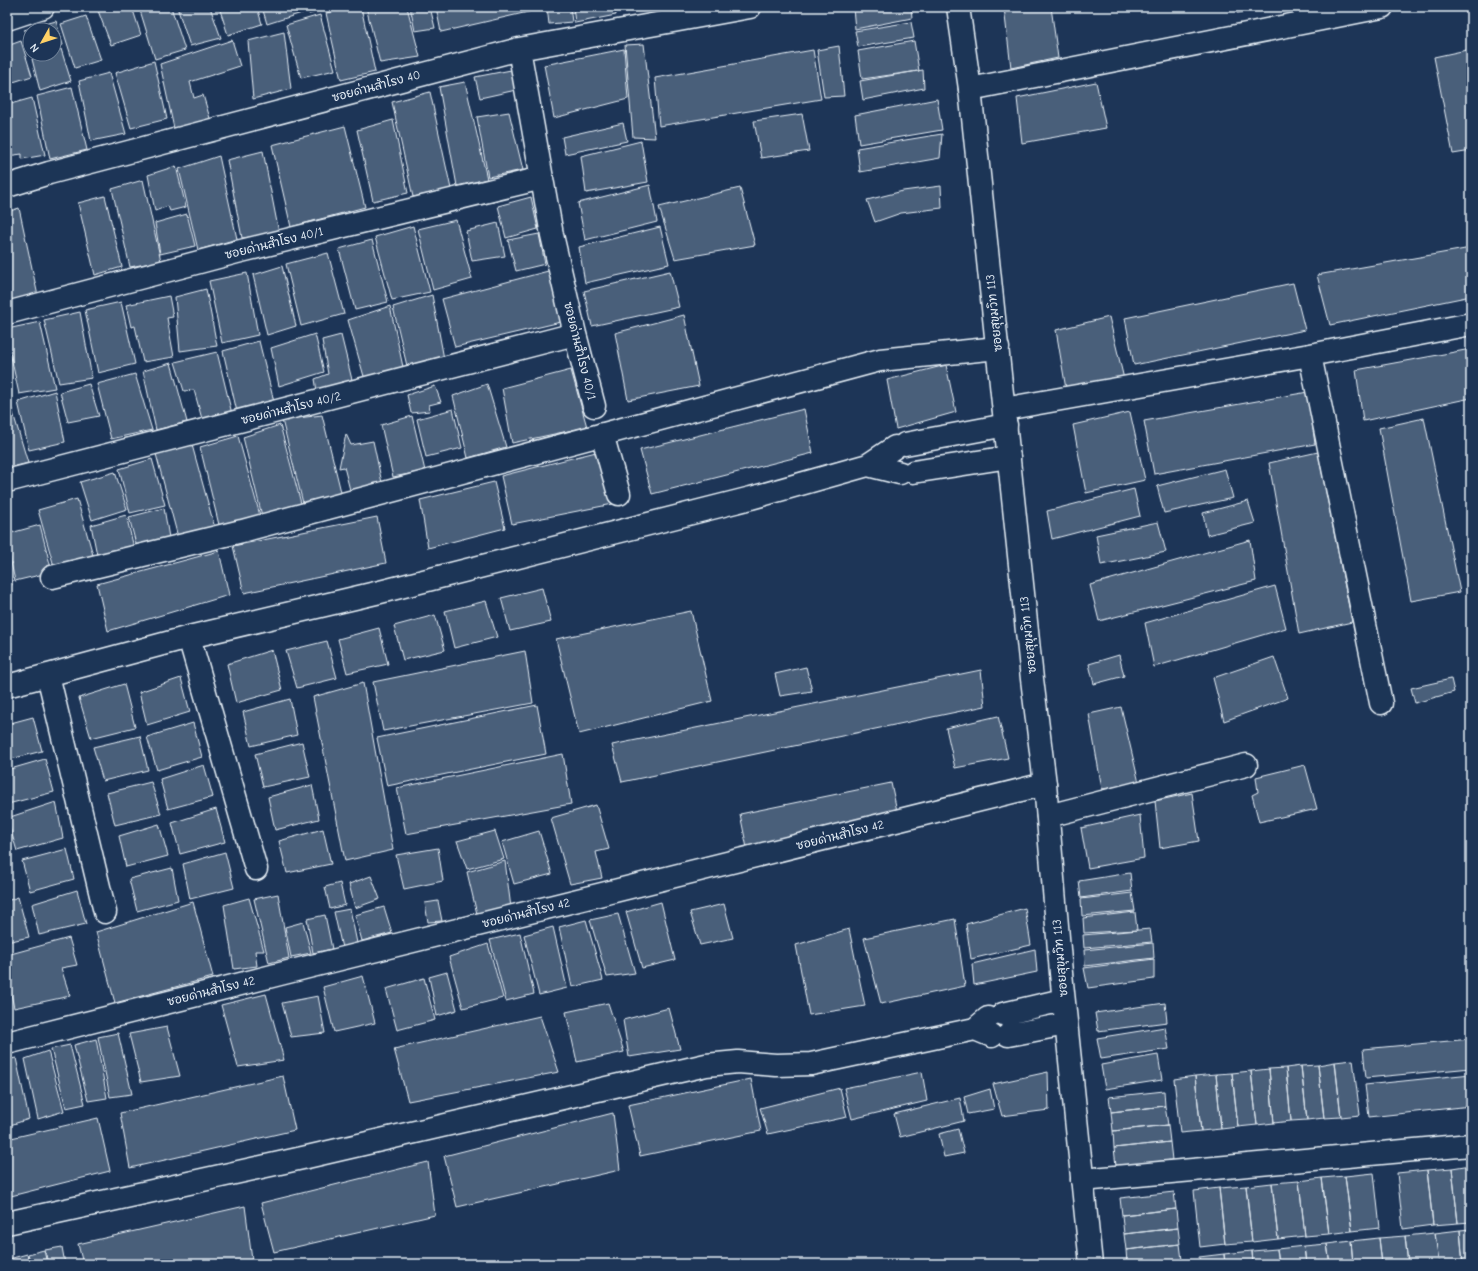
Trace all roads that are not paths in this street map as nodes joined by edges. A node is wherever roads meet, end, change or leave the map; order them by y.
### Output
1 (43, 7) edge
2 (750, 7) edge
3 (958, 7) edge
4 (1382, 7) edge
5 (7, 19) edge
6 (519, 49) junction
7 (970, 88) junction
8 (542, 178) junction
9 (7, 186) edge
10 (7, 313) edge
11 (1471, 324) edge
12 (575, 334) junction
13 (998, 348) junction
14 (1310, 355) junction
15 (594, 406) dead end
16 (1005, 417) junction
17 (602, 434) junction
18 (1009, 457) junction
19 (868, 465) junction
20 (7, 481) edge
21 (619, 494) dead end
22 (52, 577) dead end
23 (190, 637) junction
24 (48, 675) junction
25 (7, 686) edge
26 (1381, 703) dead end
27 (1246, 765) dead end
28 (1045, 784) junction
29 (1048, 816) junction
30 (256, 869) dead end
31 (105, 912) dead end
32 (1063, 1000) junction
33 (1066, 1024) junction
34 (993, 1026) junction
35 (7, 1043) edge
36 (1470, 1145) dead end
37 (1082, 1180) junction
38 (7, 1224) edge
39 (1091, 1264) edge

1 - 5 street
2 - 6 street, ซอยด่านสำโรง 40
3 - 7 street, ซอยสุขุมวิท 113
4 - 7 street
6 - 8 street, ซอยด่านสำโรง 40/1
6 - 9 street, ซอยด่านสำโรง 40
7 - 13 street, ซอยสุขุมวิท 113
8 - 10 street, ซอยด่านสำโรง 40/1
8 - 12 street, ซอยด่านสำโรง 40/1
11 - 14 street
12 - 15 street, ซอยด่านสำโรง 40/1
12 - 20 street, ซอยด่านสำโรง 40/2
13 - 16 street, ซอยสุขุมวิท 113
13 - 17 street
14 - 16 street
14 - 26 street
16 - 18 street, ซอยสุขุมวิท 113
16 - 19 street
17 - 21 street
17 - 22 street
18 - 19 street
18 - 28 street, ซอยสุขุมวิท 113
19 - 23 street
23 - 24 street
23 - 30 street
24 - 25 street
24 - 31 street
27 - 29 street
28 - 29 street, ซอยสุขุมวิท 113
28 - 35 street, ซอยด่านสำโรง 42
29 - 32 street, ซอยสุขุมวิท 113
32 - 33 street, ซอยสุขุมวิท 113
32 - 34 street
33 - 34 street
33 - 37 street, ซอยสุขุมวิท 113
34 - 38 street
36 - 37 street
37 - 39 street, ซอยสุขุมวิท 113

